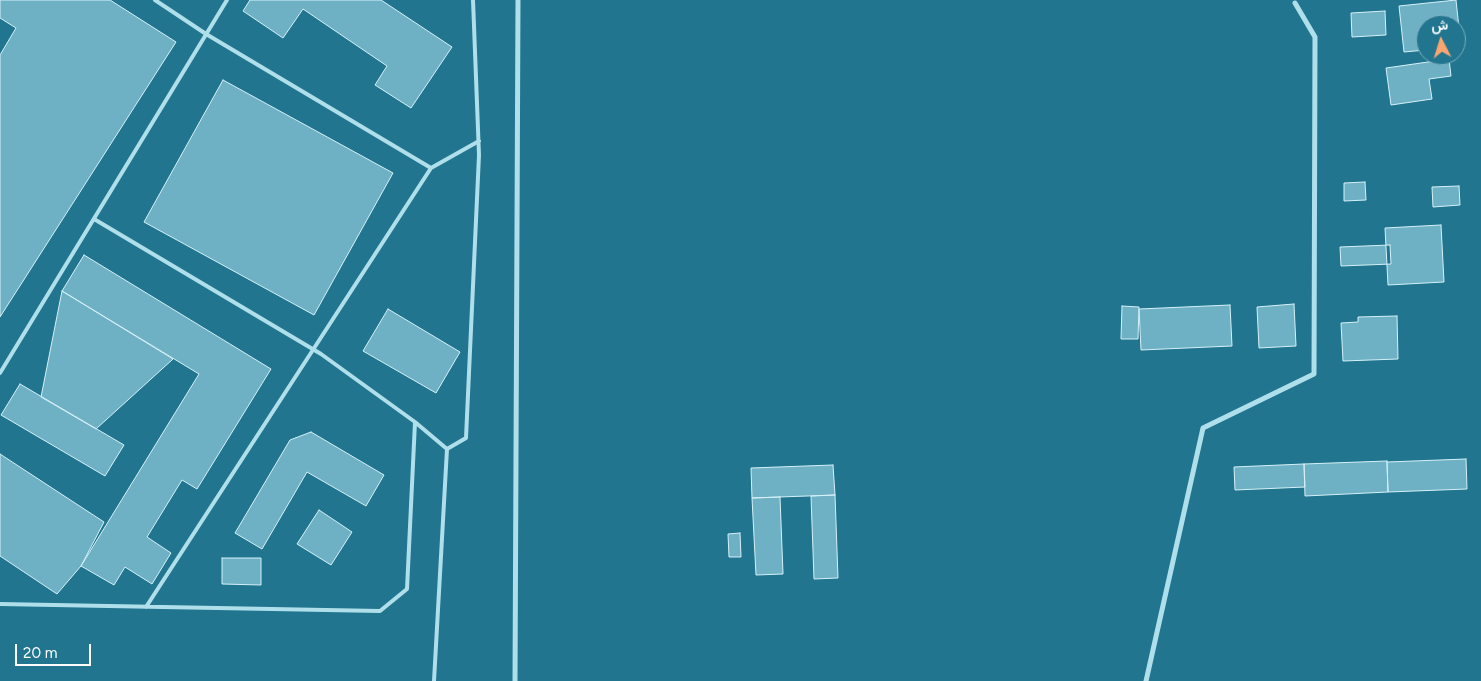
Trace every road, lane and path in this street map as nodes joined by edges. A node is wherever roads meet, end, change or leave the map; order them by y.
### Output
1 (155, 0) edge
2 (227, 0) edge
3 (473, 0) edge
4 (518, 0) edge
5 (1295, 3) dead end
6 (206, 34) junction
7 (479, 141) junction
8 (431, 168) junction
9 (94, 219) junction
10 (312, 349) junction
11 (0, 373) edge
12 (415, 422) junction
13 (447, 448) junction
14 (0, 604) edge
15 (146, 607) junction
16 (434, 681) edge
17 (516, 681) edge
18 (1146, 681) edge

1 - 6 lane
2 - 6 lane
3 - 7 lane
4 - 17 street
5 - 18 street
6 - 8 lane
6 - 9 lane
7 - 8 lane
7 - 13 lane
8 - 10 lane
9 - 10 lane
9 - 11 lane
10 - 12 lane
10 - 15 lane
12 - 13 lane
12 - 15 lane
13 - 16 lane
14 - 15 lane

